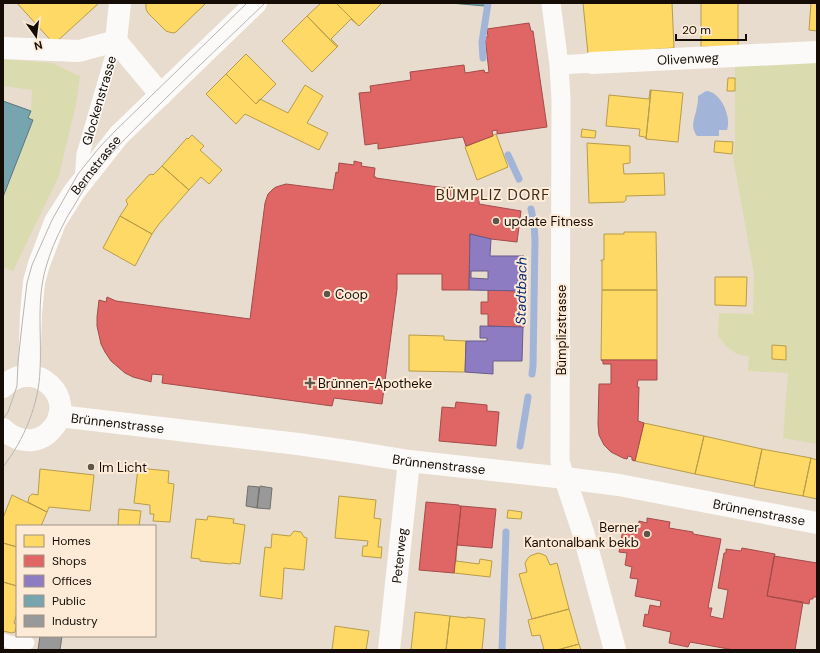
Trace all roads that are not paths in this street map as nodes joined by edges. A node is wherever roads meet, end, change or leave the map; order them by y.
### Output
1 (120, 3) edge
2 (256, 3) edge
3 (552, 3) edge
4 (116, 41) junction
5 (3, 48) edge
6 (817, 52) edge
7 (592, 63) joint
8 (559, 65) junction
9 (161, 95) junction
10 (80, 184) junction
11 (29, 376) junction
12 (3, 387) edge
13 (59, 416) junction
14 (5, 435) edge
15 (408, 461) junction
16 (565, 478) junction
17 (817, 522) edge
18 (3, 640) edge
19 (28, 643) dead end
20 (389, 650) edge
21 (615, 650) edge

1 - 4 street, Glockenstrasse
2 - 9 street, Bernstrasse
3 - 8 street, Bümplizstrasse
4 - 5 street, Glockenstrasse
4 - 9 street, Glockenstrasse
4 - 10 lane, Glockenstrasse
6 - 7 street, Olivenweg
7 - 8 street, Olivenweg
8 - 16 street, Bümplizstrasse
9 - 10 street, Bernstrasse
10 - 11 street, Bernstrasse
11 - 12 street
11 - 13 street
13 - 14 street
13 - 15 street, Brünnenstrasse
15 - 16 street, Brünnenstrasse
15 - 20 street, Peterweg
16 - 17 street, Brünnenstrasse
16 - 21 street, Bümplizstrasse
18 - 19 lane

